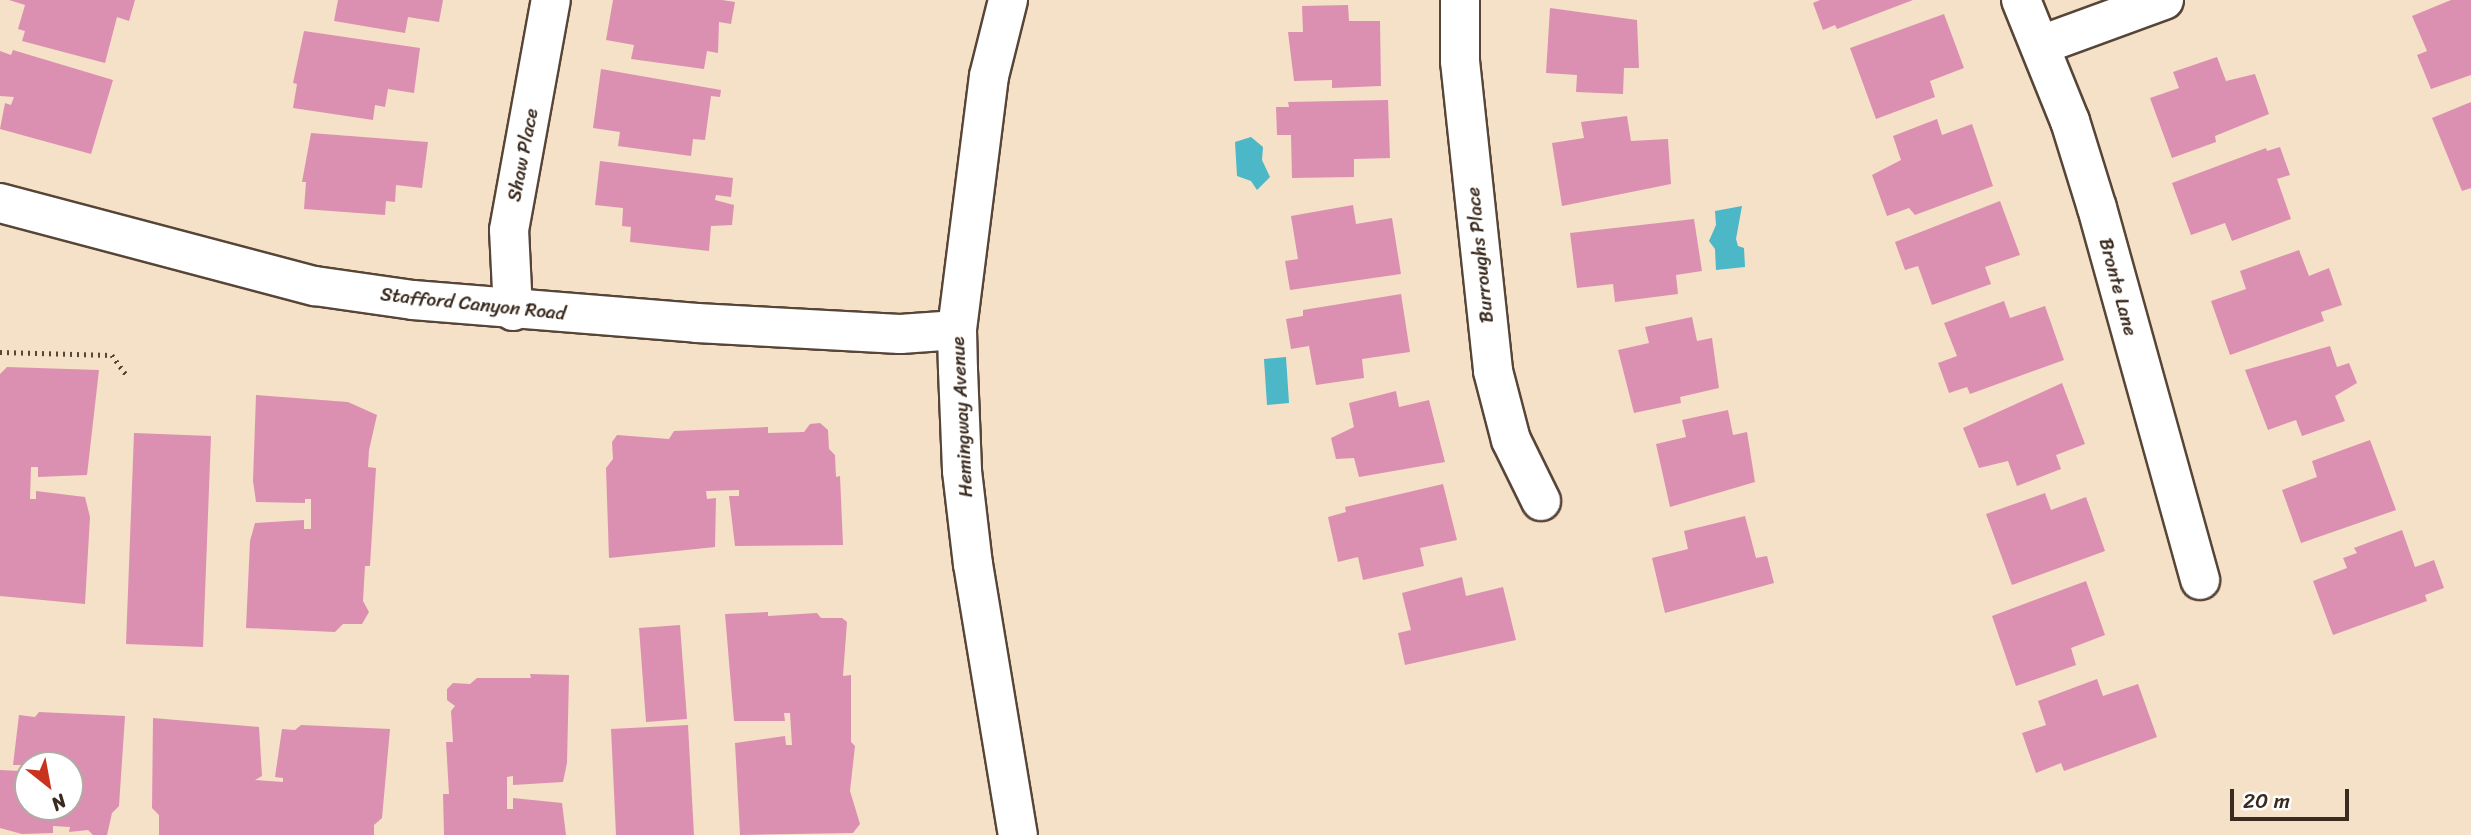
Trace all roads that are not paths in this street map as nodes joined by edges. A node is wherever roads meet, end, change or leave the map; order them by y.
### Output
1 (551, 0) edge
2 (1008, 0) edge
3 (1460, 0) edge
4 (2021, 0) edge
5 (2164, 0) edge
6 (2040, 45) junction
7 (0, 204) edge
8 (513, 311) junction
9 (957, 330) junction
10 (1541, 501) dead end
11 (2200, 580) dead end
12 (1018, 835) edge

1 - 8 street, Shaw Place
2 - 9 street, Hemingway Avenue
3 - 10 street, Burroughs Place
4 - 6 street, Bronte Lane
5 - 6 street
6 - 11 street, Bronte Lane
7 - 8 street, Stafford Canyon Road
8 - 9 street, Stafford Canyon Road
9 - 12 street, Hemingway Avenue

